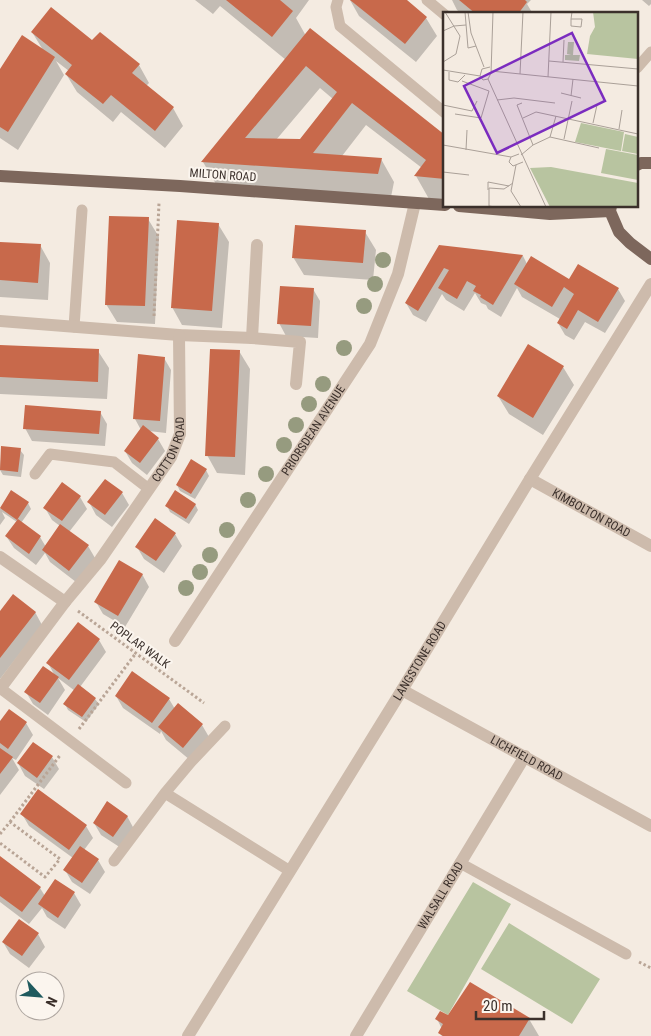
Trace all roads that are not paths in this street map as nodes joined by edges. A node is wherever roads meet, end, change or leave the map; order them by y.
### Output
1 (338, 0) edge
2 (427, 0) edge
3 (443, 13) edge
4 (651, 52) edge
5 (638, 67) edge
6 (443, 111) edge
7 (651, 163) edge
8 (638, 164) edge
9 (0, 176) edge
10 (415, 202) junction
11 (443, 205) edge
12 (482, 208) edge
13 (611, 209) edge
14 (82, 210) dead end
15 (257, 246) dead end
16 (651, 259) edge
17 (651, 284) edge
18 (0, 321) edge
19 (74, 327) junction
20 (179, 335) junction
21 (252, 338) junction
22 (296, 384) dead end
23 (35, 474) dead end
24 (530, 479) junction
25 (149, 489) junction
26 (651, 546) edge
27 (0, 557) edge
28 (65, 602) junction
29 (175, 641) dead end
30 (0, 688) edge
31 (402, 690) junction
32 (225, 726) dead end
33 (524, 756) junction
34 (126, 783) dead end
35 (165, 792) junction
36 (651, 826) edge
37 (114, 861) dead end
38 (460, 863) junction
39 (290, 871) junction
40 (626, 954) dead end
41 (188, 1036) edge
42 (356, 1036) edge

1 - 6 lane
2 - 3 lane
4 - 5 lane
7 - 8 main road
9 - 10 main road, MILTON ROAD
10 - 11 main road, MILTON ROAD
10 - 29 street, PRIORSDEAN AVENUE
12 - 13 main road
13 - 16 main road
14 - 19 lane
15 - 21 street
17 - 24 street, LANGSTONE ROAD
18 - 19 street
19 - 20 street
20 - 21 street
20 - 25 street, COTTON ROAD
21 - 22 street
23 - 25 lane
24 - 26 street, KIMBOLTON ROAD
24 - 31 street, LANGSTONE ROAD
25 - 28 street, COTTON ROAD
27 - 28 street
28 - 30 street, COTTON ROAD
30 - 34 lane
31 - 33 street, LICHFIELD ROAD
31 - 39 street, LANGSTONE ROAD
32 - 35 lane
33 - 36 street, LICHFIELD ROAD
33 - 38 street, WALSALL ROAD
35 - 37 lane
35 - 39 lane
38 - 40 lane
38 - 42 street, WALSALL ROAD
39 - 41 street, LANGSTONE ROAD

